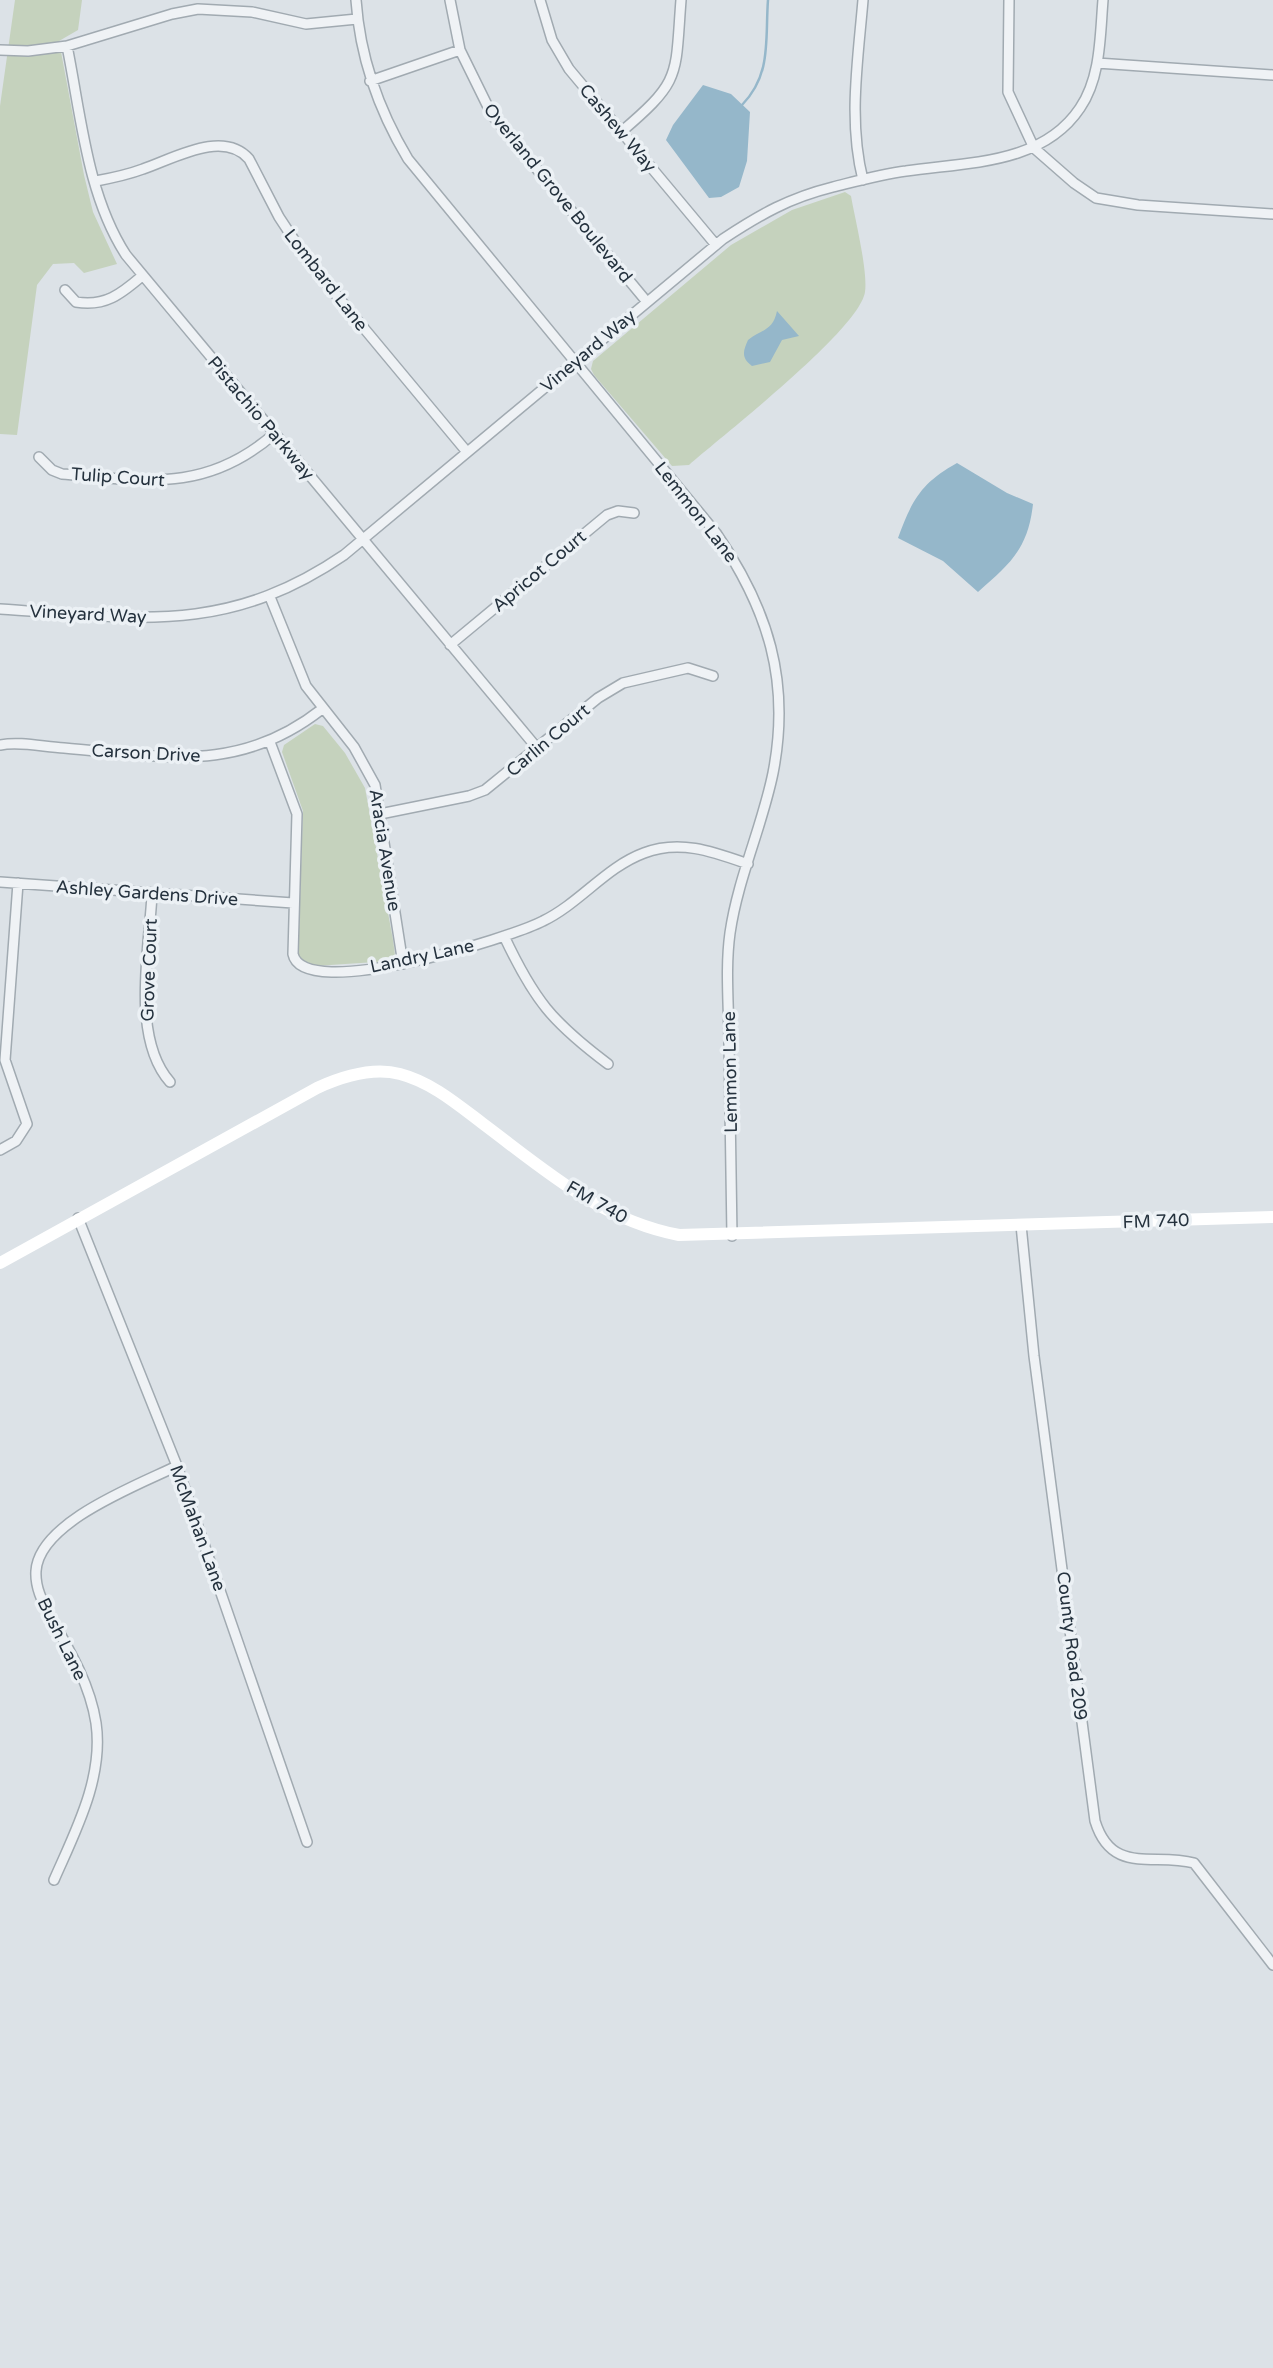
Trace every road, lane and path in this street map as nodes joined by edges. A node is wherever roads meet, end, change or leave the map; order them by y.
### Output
1 (356, 0) edge
2 (450, 0) edge
3 (540, 0) edge
4 (681, 0) edge
5 (863, 0) edge
6 (1009, 0) edge
7 (1103, 0) edge
8 (357, 19) junction
9 (67, 47) junction
10 (0, 50) edge
11 (460, 50) junction
12 (1097, 63) junction
13 (1273, 75) edge
14 (370, 81) junction
15 (621, 132) junction
16 (1034, 148) junction
17 (863, 180) junction
18 (96, 181) junction
19 (1273, 214) edge
20 (716, 245) junction
21 (142, 276) junction
22 (65, 290) dead end
23 (647, 302) junction
24 (576, 361) junction
25 (274, 434) junction
26 (467, 452) junction
27 (39, 457) dead end
28 (634, 513) dead end
29 (362, 540) junction
30 (270, 597) junction
31 (0, 609) edge
32 (450, 645) junction
33 (713, 677) dead end
34 (322, 709) junction
35 (270, 742) junction
36 (0, 745) edge
37 (537, 748) junction
38 (380, 814) junction
39 (748, 864) junction
40 (0, 882) edge
41 (18, 883) junction
42 (152, 895) junction
43 (293, 903) junction
44 (504, 936) junction
45 (403, 964) junction
46 (608, 1064) dead end
47 (170, 1082) dead end
48 (0, 1150) edge
49 (1273, 1217) edge
50 (78, 1219) junction
51 (1021, 1225) junction
52 (732, 1236) junction
53 (0, 1263) edge
54 (177, 1466) junction
55 (307, 1842) dead end
56 (54, 1880) dead end
57 (1273, 1965) edge

1 - 8 street, Lemmon Lane
2 - 11 street, Overland Grove Boulevard
3 - 15 street, Cashew Way
4 - 15 street
5 - 17 street
6 - 16 street
7 - 12 street, Vineyard Way
8 - 9 street
8 - 14 street, Lemmon Lane
9 - 10 street
9 - 18 street, Pistachio Parkway
11 - 14 street
11 - 23 street, Overland Grove Boulevard
12 - 13 street
12 - 16 street, Vineyard Way
14 - 24 street, Lemmon Lane
15 - 20 street, Cashew Way
16 - 17 street, Vineyard Way
16 - 19 street
17 - 20 street, Vineyard Way
18 - 21 street, Pistachio Parkway
18 - 26 street, Lombard Lane
20 - 23 street, Vineyard Way
21 - 22 street
21 - 25 street, Pistachio Parkway
23 - 24 street, Vineyard Way
24 - 26 street, Vineyard Way
24 - 39 street, Lemmon Lane
25 - 27 street, Tulip Court
25 - 29 street, Pistachio Parkway
26 - 29 street, Vineyard Way
28 - 32 street, Apricot Court
29 - 30 street, Vineyard Way
29 - 32 street, Pistachio Parkway
30 - 31 street, Vineyard Way
30 - 34 street, Aracia Avenue
32 - 37 street, Pistachio Parkway
33 - 37 street, Carlin Court
34 - 35 street, Carson Drive
34 - 38 street, Aracia Avenue
35 - 36 street, Carson Drive
35 - 43 street, Landry Lane
37 - 38 street, Carlin Court
38 - 45 street, Aracia Avenue
39 - 44 street, Landry Lane
39 - 52 street, Lemmon Lane
40 - 41 street, Ashley Gardens Drive
41 - 42 street, Ashley Gardens Drive
41 - 48 street
42 - 43 street, Ashley Gardens Drive
42 - 47 street, Grove Court
43 - 45 street, Landry Lane
44 - 45 street, Landry Lane
44 - 46 street
49 - 51 main road, FM 740 / FM 740
50 - 52 main road, FM 740 / FM 740
50 - 53 main road, FM 740 / FM 740
50 - 54 street, McMahan Lane
51 - 52 main road, FM 740 / FM 740
51 - 57 street, County Road 209
54 - 55 street, McMahan Lane
54 - 56 street, Bush Lane

